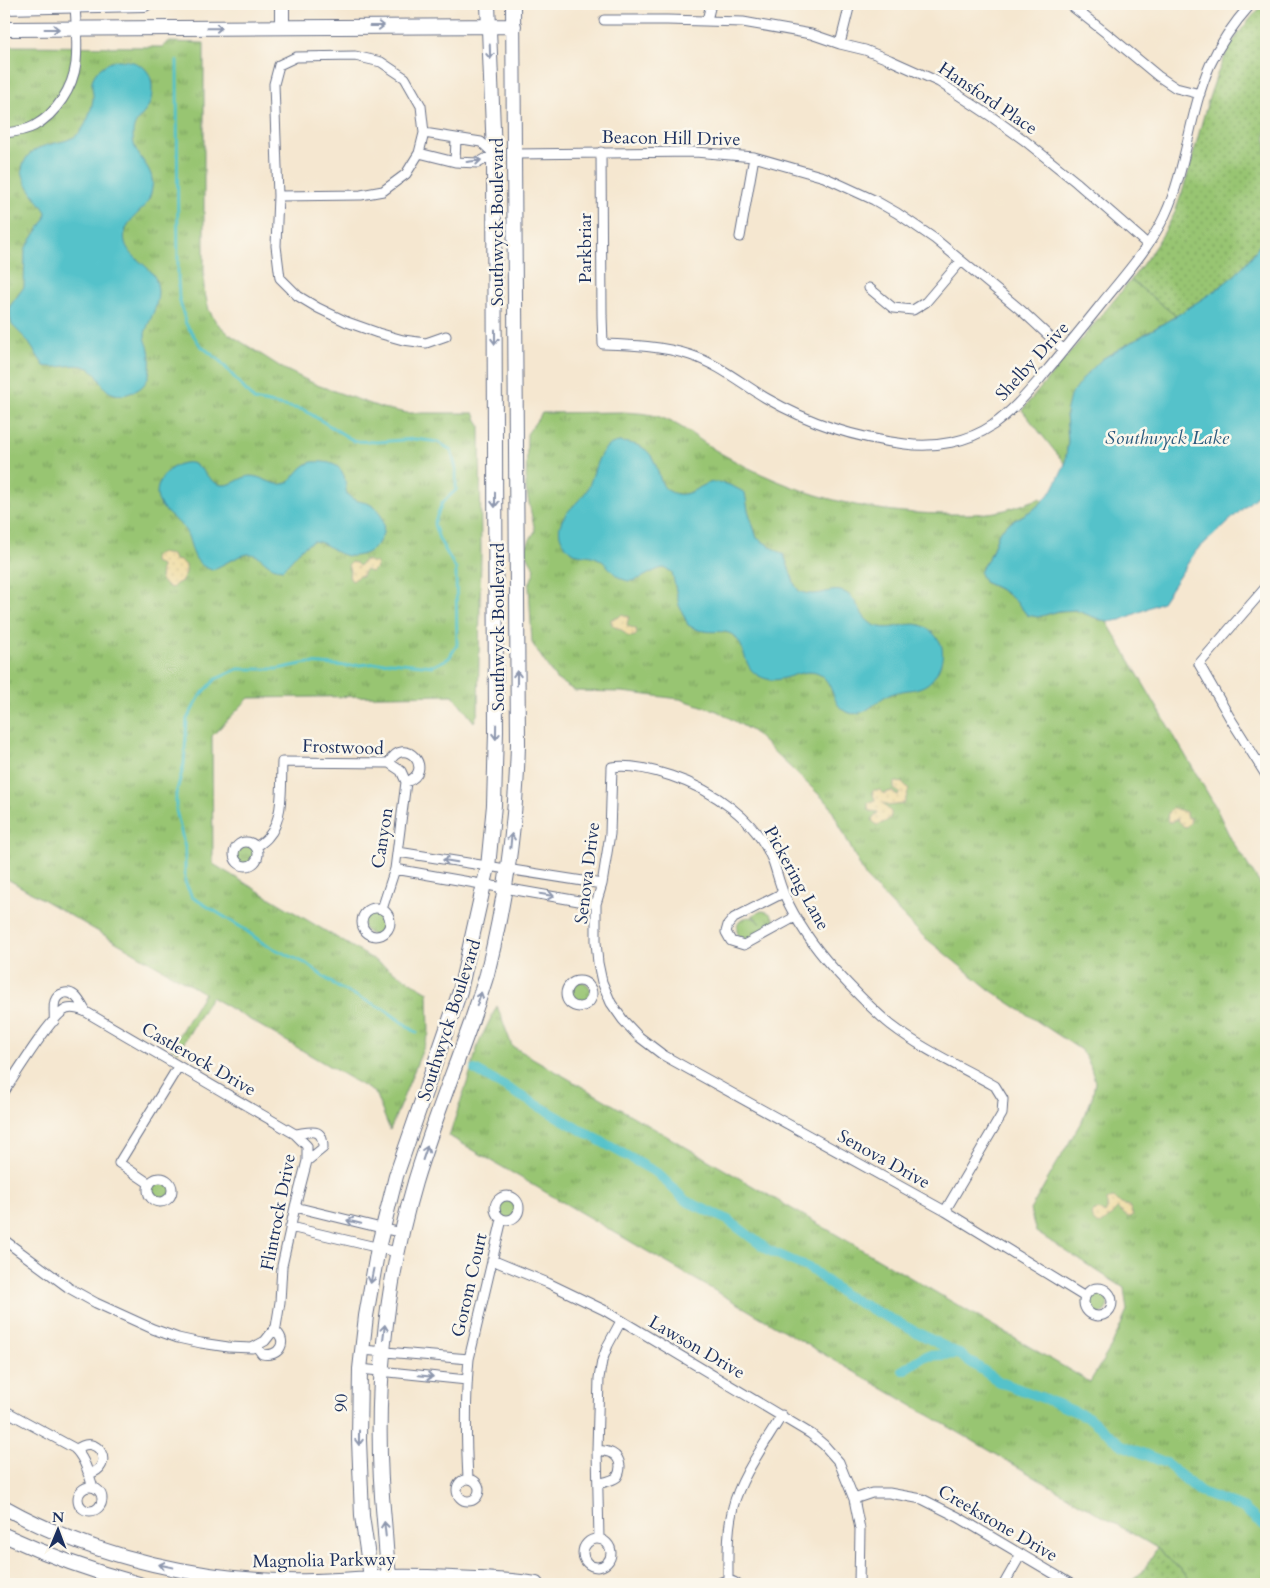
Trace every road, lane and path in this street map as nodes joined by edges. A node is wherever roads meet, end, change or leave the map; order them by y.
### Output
1 (145, 4) edge
2 (282, 4) edge
3 (488, 4) edge
4 (513, 4) edge
5 (711, 4) edge
6 (850, 4) edge
7 (1069, 4) edge
8 (1251, 4) edge
9 (74, 5) edge
10 (4, 7) edge
11 (604, 20) dead end
12 (707, 20) junction
13 (488, 26) junction
14 (514, 26) junction
15 (282, 27) junction
16 (4, 29) edge
17 (76, 29) junction
18 (840, 44) junction
19 (1200, 94) junction
20 (4, 133) edge
21 (424, 133) junction
22 (456, 139) junction
23 (601, 152) junction
24 (419, 153) junction
25 (494, 154) junction
26 (515, 154) junction
27 (754, 157) junction
28 (455, 162) junction
29 (278, 196) junction
30 (740, 237) dead end
31 (1148, 244) junction
32 (961, 261) junction
33 (869, 288) dead end
34 (446, 336) dead end
35 (603, 344) joint
36 (1064, 350) junction
37 (495, 471) junction
38 (516, 471) junction
39 (1266, 587) edge
40 (389, 763) junction
41 (612, 767) joint
42 (1266, 775) edge
43 (406, 782) junction
44 (256, 847) dead end
45 (398, 852) junction
46 (488, 867) junction
47 (395, 870) junction
48 (508, 870) junction
49 (484, 884) junction
50 (602, 884) junction
51 (504, 888) junction
52 (783, 893) junction
53 (596, 904) junction
54 (382, 909) dead end
55 (796, 917) junction
56 (602, 982) junction
57 (592, 989) dead end
58 (86, 1012) junction
59 (54, 1021) junction
60 (178, 1066) junction
61 (4, 1092) edge
62 (295, 1134) junction
63 (307, 1146) joint
64 (307, 1161) junction
65 (396, 1176) junction
66 (415, 1182) junction
67 (150, 1184) dead end
68 (294, 1207) junction
69 (945, 1212) junction
70 (502, 1219) dead end
71 (290, 1227) junction
72 (382, 1228) junction
73 (402, 1233) junction
74 (4, 1240) edge
75 (378, 1248) junction
76 (397, 1252) junction
77 (492, 1260) junction
78 (1085, 1297) dead end
79 (621, 1321) junction
80 (274, 1330) junction
81 (256, 1346) junction
82 (362, 1350) junction
83 (382, 1352) junction
84 (469, 1359) junction
85 (360, 1369) junction
86 (380, 1372) junction
87 (467, 1380) junction
88 (4, 1410) edge
89 (782, 1415) junction
90 (76, 1450) junction
91 (597, 1450) junction
92 (88, 1474) junction
93 (468, 1479) dead end
94 (598, 1484) junction
95 (93, 1487) dead end
96 (854, 1499) junction
97 (4, 1507) edge
98 (4, 1535) edge
99 (599, 1539) dead end
100 (1020, 1554) junction
101 (390, 1581) edge
102 (371, 1582) edge
103 (732, 1582) edge
104 (1067, 1583) edge
105 (139, 1584) edge
106 (536, 1584) edge
107 (718, 1584) edge
108 (859, 1584) edge
109 (1004, 1584) edge

1 - 9 street
2 - 15 street
3 - 13 street, Southwyck Boulevard
4 - 14 street, Southwyck Boulevard
5 - 12 street
6 - 18 street
7 - 19 street
8 - 19 street, Shelby Drive
9 - 10 street
9 - 17 street
11 - 12 street, Hansford Place
12 - 18 street, Hansford Place
13 - 14 street
15 -> 13 street
13 -> 25 street, Southwyck Boulevard
14 - 26 street, Southwyck Boulevard
17 -> 15 street
16 -> 17 street
17 - 20 street
18 - 31 street, Hansford Place
19 - 31 street, Shelby Drive
21 - 22 street
21 - 24 street
21 - 29 street
22 - 25 street
22 - 28 street
23 - 26 street, Beacon Hill Drive
23 - 27 street, Beacon Hill Drive
23 - 35 street, Parkbriar
24 - 28 street
24 - 29 street
25 - 26 street
28 -> 25 street
25 -> 37 street, Southwyck Boulevard
26 - 38 street, Southwyck Boulevard
27 - 30 street
27 - 32 street, Beacon Hill Drive
29 - 34 street
31 - 36 street, Shelby Drive
32 - 33 street
32 - 36 street, Beacon Hill Drive
35 - 36 street, Shelby Drive
37 - 38 street
37 -> 46 street, Southwyck Boulevard
48 -> 38 street, Southwyck Boulevard
39 - 42 street
40 - 43 street, Frostwood
40 - 43 street
40 - 44 street, Frostwood
41 - 50 street, Senova Drive
41 - 52 street, Pickering Lane
43 - 45 street, Canyon
46 -> 45 street
45 - 47 street, Canyon
46 - 48 street
46 - 49 street, Southwyck Boulevard
47 - 49 street
47 - 54 street, Canyon
48 - 50 street
48 - 51 street, Southwyck Boulevard
49 - 51 street
49 - 65 street, Southwyck Boulevard
50 - 53 street, Senova Drive
51 -> 53 street
66 -> 51 street, Southwyck Boulevard
52 - 55 street, Pickering Lane
52 - 55 street
53 - 56 street, Senova Drive
55 - 69 street, Pickering Lane
56 - 57 street
56 - 69 street, Senova Drive
58 - 59 street, Castlerock Drive
58 - 59 street, Castlerock Drive
58 - 60 street, Castlerock Drive
59 - 61 street
60 - 62 street, Castlerock Drive
60 - 67 street
62 - 63 street, Castlerock Drive
62 - 64 street
63 - 64 street, Flintrock Drive
64 - 68 street, Flintrock Drive
65 - 66 street
65 - 72 street, Southwyck Boulevard
66 - 73 street, Southwyck Boulevard
68 - 71 street, Flintrock Drive
72 -> 68 street
69 - 78 street, Senova Drive
70 - 77 street, Gorom Court
71 - 75 street
71 - 80 street, Flintrock Drive
72 - 73 street
72 - 75 street, 90
73 - 76 street
74 - 81 street
75 - 76 street
75 -> 82 street, 90
83 -> 76 street
77 - 79 street, Lawson Drive
77 - 84 street, Gorom Court
79 - 89 street, Lawson Drive
79 - 91 street
80 - 81 street, Flintrock Drive
80 - 81 street
82 - 83 street, Gorom Court
82 - 85 street, 90
83 - 84 street, Gorom Court
83 - 86 street
84 - 87 street, Gorom Court
85 - 86 street
85 -> 102 street, 90
86 -> 87 street
101 -> 86 street
87 - 93 street, Gorom Court
88 - 90 street
89 - 96 street, Lawson Drive
89 - 103 street
90 - 92 street
90 - 92 street
91 - 94 street
91 - 94 street
92 - 95 street
94 - 99 street
96 - 100 street, Creekstone Drive
96 - 108 street, Lawson Drive
102 -> 97 street, Magnolia Parkway
98 - 105 street
100 - 104 street, Creekstone Drive
100 - 109 street
101 - 102 street, Magnolia Parkway
101 - 106 street, Magnolia Parkway
103 - 107 street

